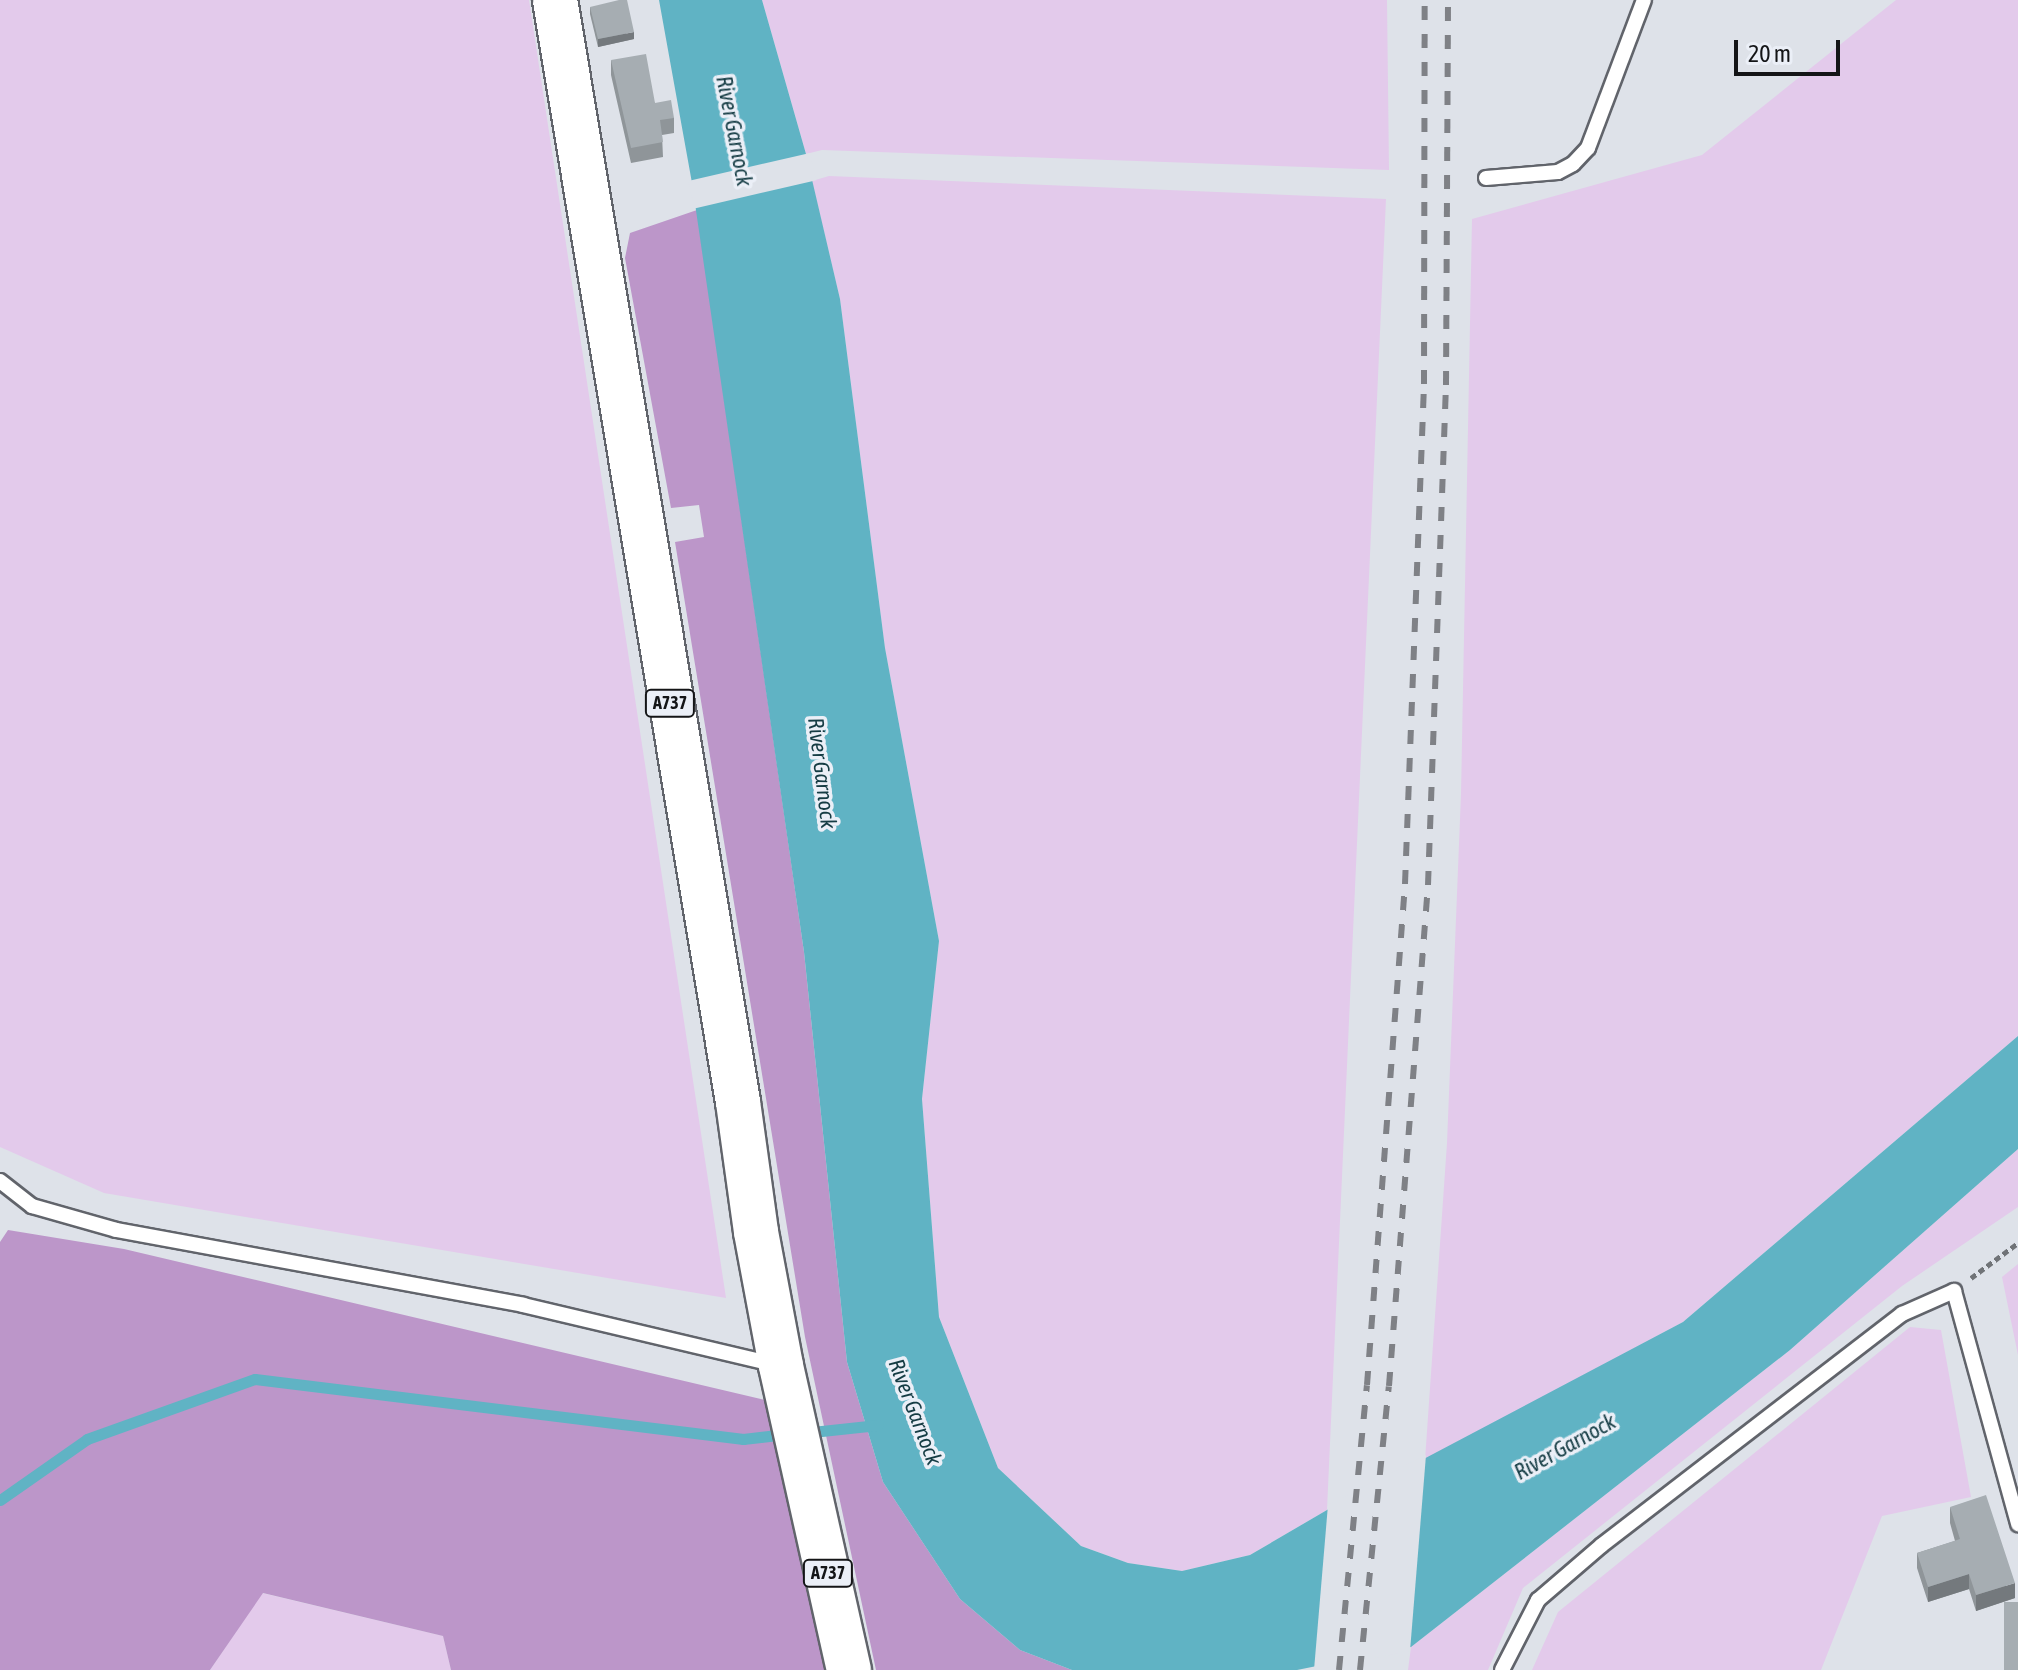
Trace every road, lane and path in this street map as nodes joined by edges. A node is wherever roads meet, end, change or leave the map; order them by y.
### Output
1 (555, 0) edge
2 (1644, 0) edge
3 (1486, 178) dead end
4 (0, 1181) edge
5 (2018, 1243) edge
6 (1954, 1291) junction
7 (785, 1385) junction
8 (2018, 1524) edge
9 (849, 1670) edge
10 (1502, 1670) edge

1 - 7 highway, A737
2 - 3 lane
4 - 7 lane
5 - 6 path
6 - 8 lane
6 - 10 lane
7 - 9 highway, A737

